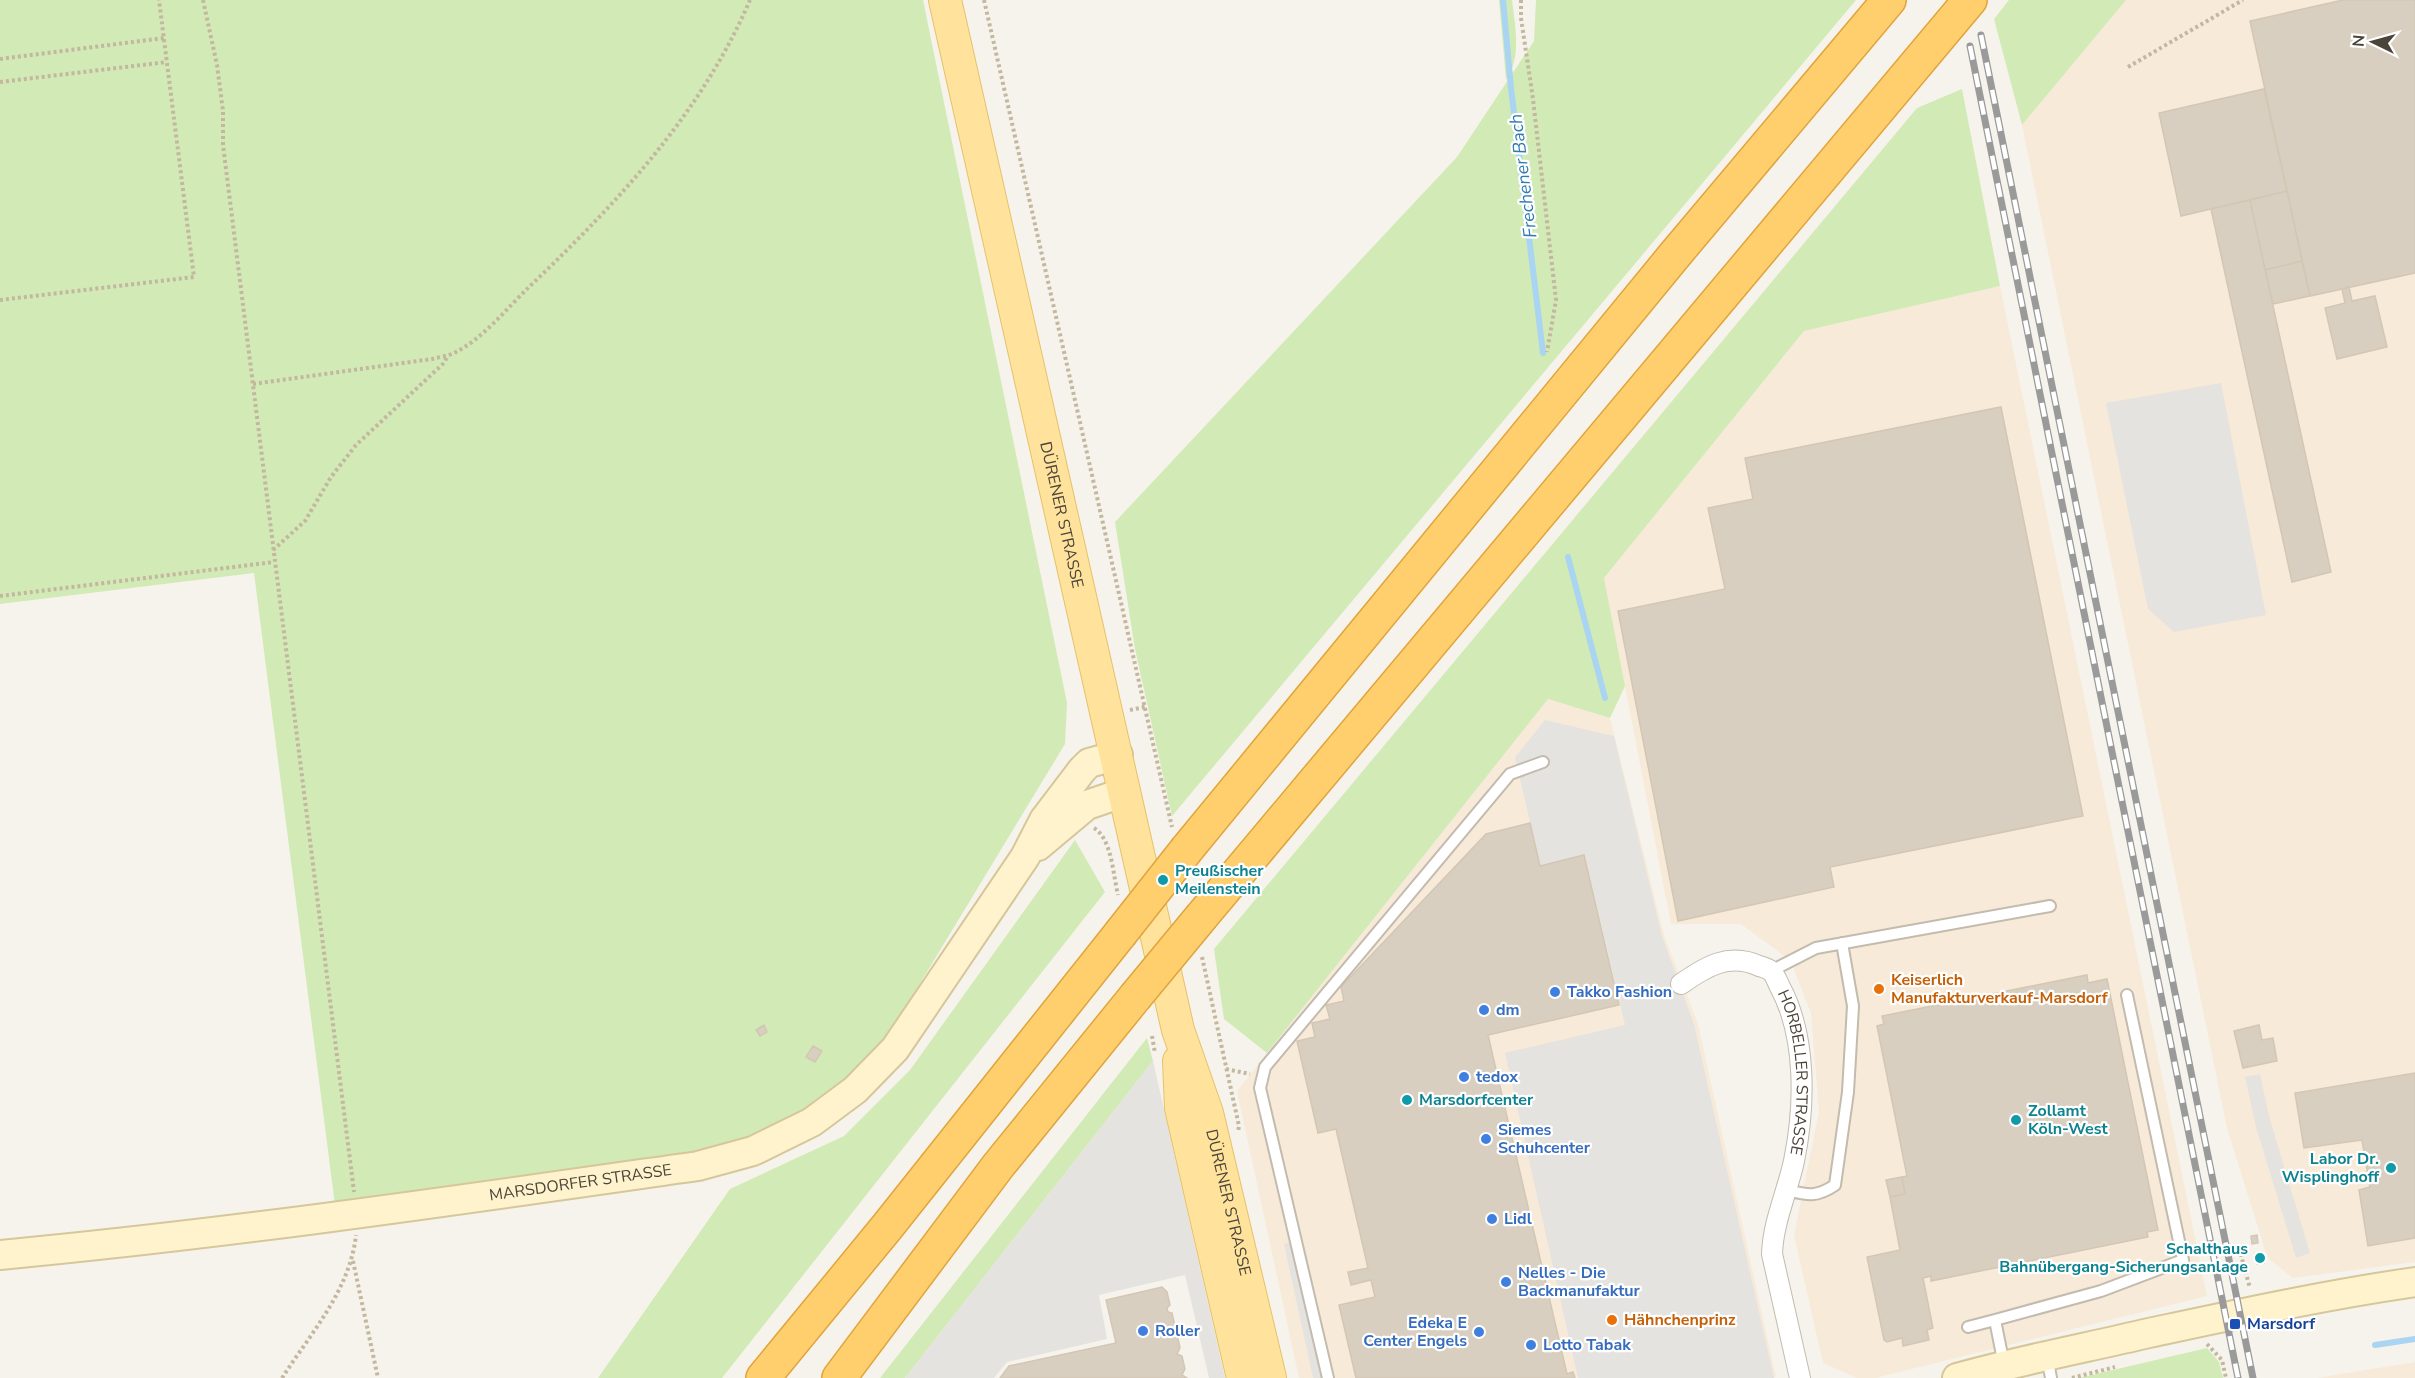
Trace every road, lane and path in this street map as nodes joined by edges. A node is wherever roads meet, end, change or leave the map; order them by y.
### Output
1 (159, 0) edge
2 (203, 0) edge
3 (750, 0) edge
4 (945, 0) edge
5 (984, 0) edge
6 (1521, 0) edge
7 (1889, 0) edge
8 (1970, 0) edge
9 (2243, 0) edge
10 (164, 38) junction
11 (0, 59) edge
12 (167, 62) junction
13 (2128, 67) dead end
14 (0, 82) edge
15 (0, 300) edge
16 (1547, 352) dead end
17 (448, 355) junction
18 (253, 384) junction
19 (273, 550) junction
20 (274, 562) junction
21 (0, 596) edge
22 (1118, 754) junction
23 (1543, 762) dead end
24 (1125, 792) junction
25 (1092, 827) dead end
26 (1085, 828) dead end
27 (1180, 840) junction
28 (1025, 857) junction
29 (2050, 906) dead end
30 (1842, 943) junction
31 (1201, 954) dead end
32 (1771, 971) junction
33 (1206, 976) dead end
34 (1681, 984) dead end
35 (2127, 995) dead end
36 (1178, 1030) junction
37 (1226, 1069) dead end
38 (1263, 1077) junction
39 (1786, 1190) junction
40 (362, 1223) junction
41 (2239, 1248) dead end
42 (0, 1255) edge
43 (353, 1260) junction
44 (2415, 1282) edge
45 (2256, 1309) junction
46 (1995, 1320) junction
47 (1968, 1327) dead end
48 (2207, 1344) dead end
49 (2004, 1365) junction
50 (2049, 1367) edge
51 (282, 1378) edge
52 (378, 1378) edge
53 (763, 1378) edge
54 (839, 1378) edge
55 (1243, 1378) edge
56 (1270, 1378) edge
57 (1328, 1378) edge
58 (1800, 1378) edge
59 (1958, 1378) edge
60 (2226, 1378) edge

1 - 10 path
2 - 18 path
3 - 17 path
4 - 22 main road, DÜRENER STRASSE
5 - 27 path
6 - 16 path
7 - 27 highway
8 - 54 highway, bridge
9 - 13 path
10 - 11 path
10 - 12 path
12 - 14 path
12 - 15 path
17 - 18 path
17 - 19 path
18 - 19 path
19 - 20 path
20 - 21 path
20 - 40 path
22 - 24 main road, DÜRENER STRASSE
22 - 28 street, MARSDORFER STRASSE
23 - 38 lane
24 - 28 street, MARSDORFER STRASSE
24 - 36 main road, DÜRENER STRASSE
25 - 26 path
27 - 53 highway, bridge
28 - 40 street, MARSDORFER STRASSE
29 - 30 lane
30 - 32 lane
30 - 39 lane
31 - 33 path
32 - 34 street, HORBELLER STRASSE
32 - 39 street, HORBELLER STRASSE
35 - 46 lane
36 - 55 main road, DÜRENER STRASSE
36 - 56 main road, DÜRENER STRASSE
37 - 38 path
38 - 57 lane
39 - 58 street, HORBELLER STRASSE
40 - 42 street, MARSDORFER STRASSE
40 - 43 path
41 - 45 path
43 - 51 path
43 - 52 path
44 - 45 street
45 - 50 street
46 - 47 lane
46 - 49 lane
48 - 60 path
49 - 50 street
49 - 59 street

